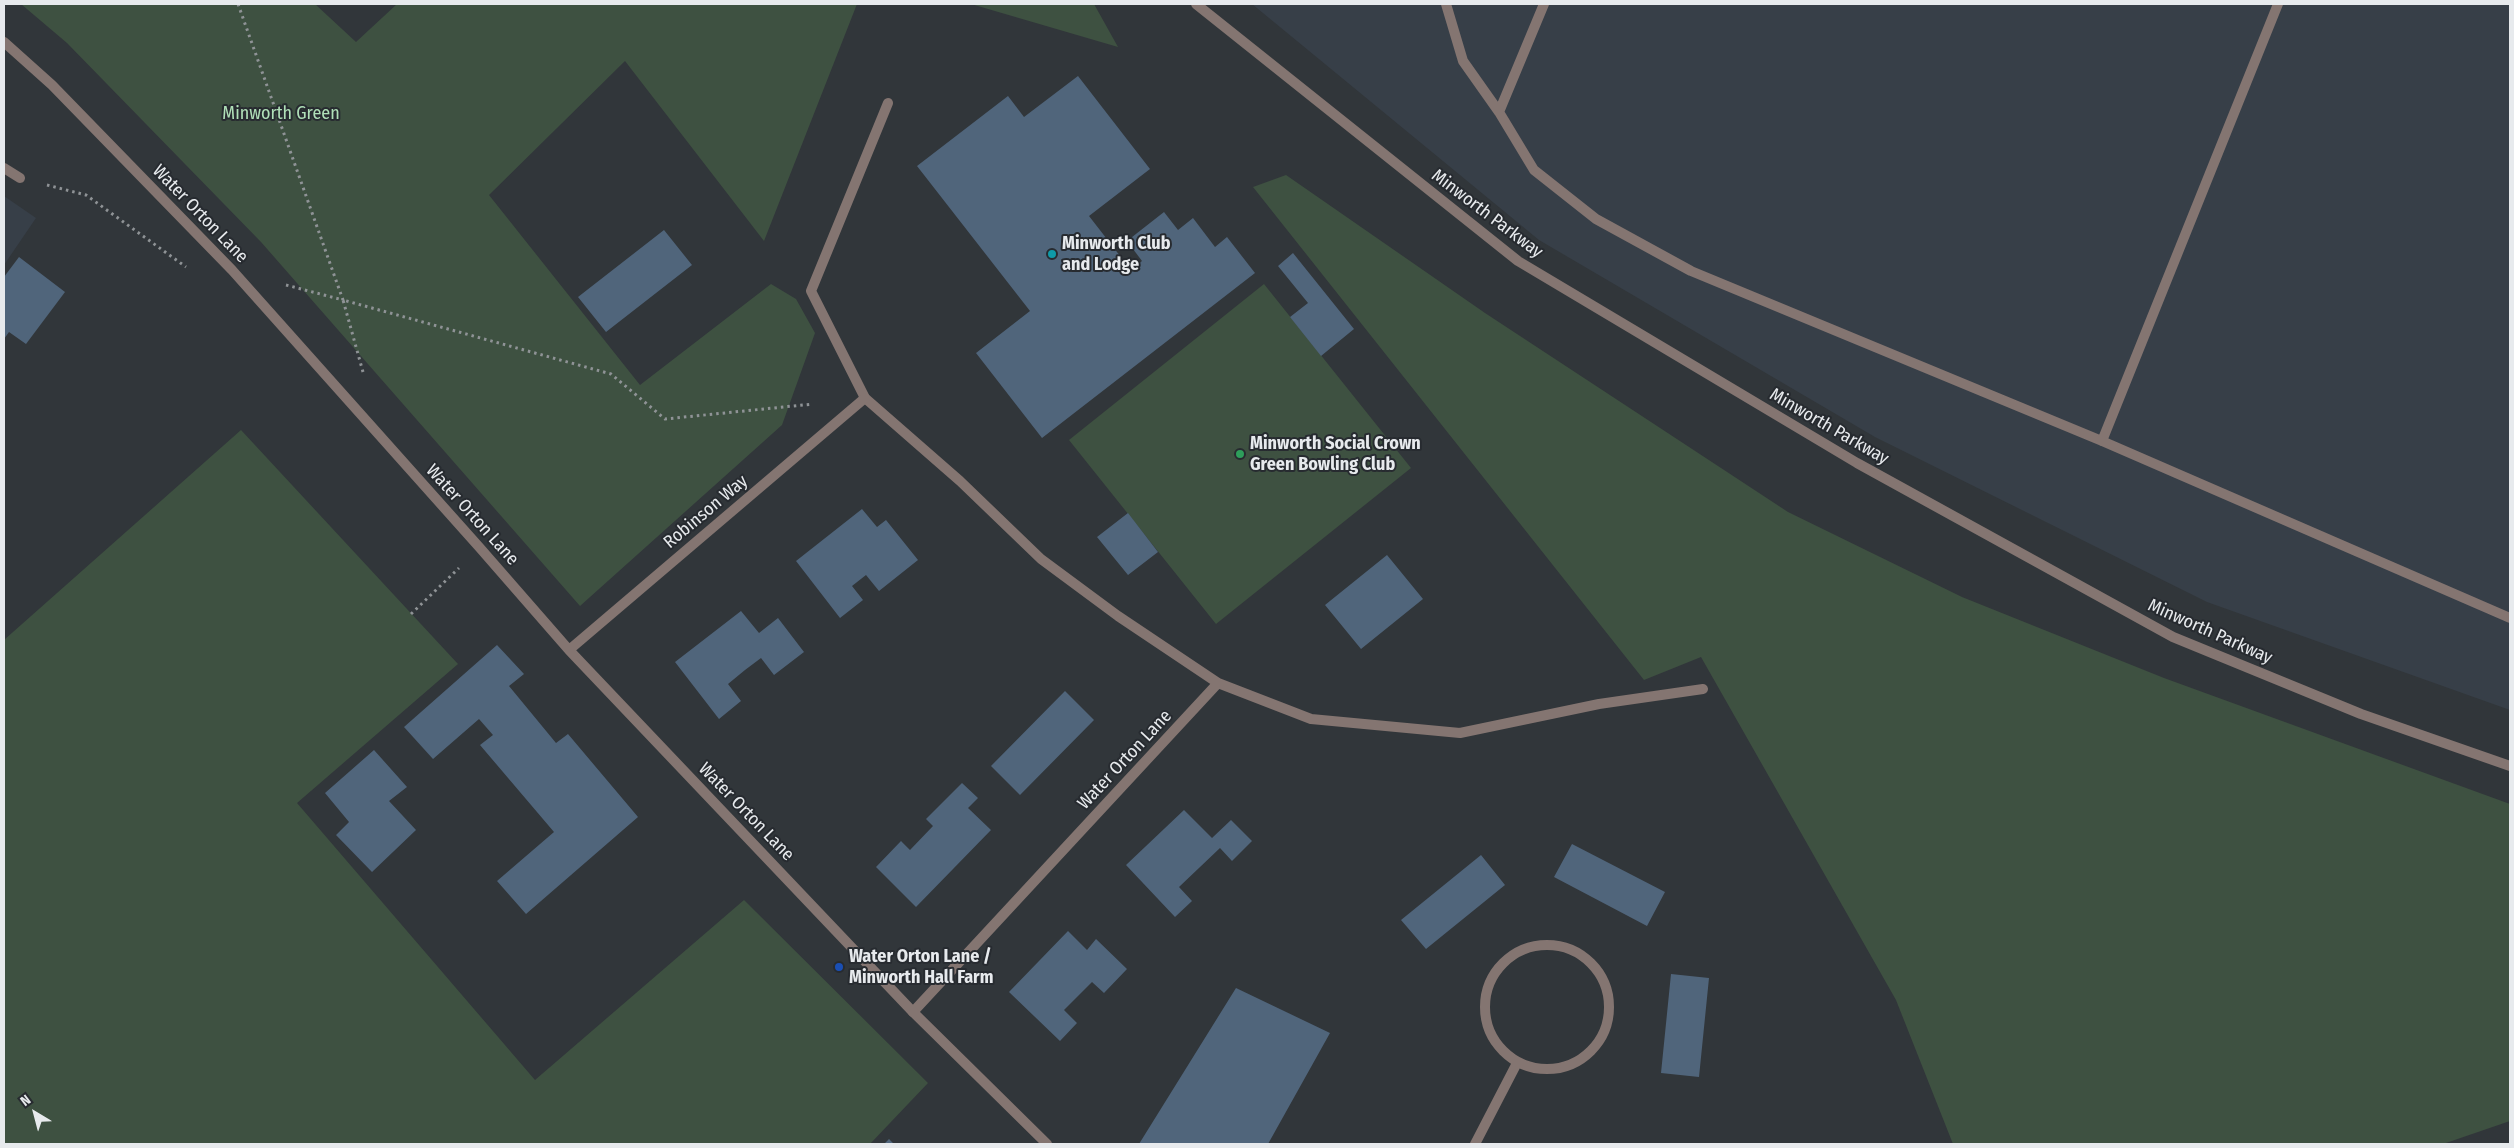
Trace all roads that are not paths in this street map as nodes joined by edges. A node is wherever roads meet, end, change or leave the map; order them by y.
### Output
1 (1196, 4) edge
2 (1446, 4) edge
3 (1544, 4) edge
4 (2278, 4) edge
5 (4, 42) edge
6 (888, 103) dead end
7 (1499, 112) junction
8 (4, 168) edge
9 (20, 178) road end
10 (865, 398) junction
11 (2102, 441) junction
12 (2510, 618) edge
13 (569, 650) junction
14 (1218, 683) junction
15 (1704, 688) dead end
16 (2510, 766) edge
17 (914, 1012) junction
18 (1517, 1063) junction
19 (1047, 1144) edge
20 (1475, 1144) edge

1 - 16 street, Minworth Parkway
2 - 7 street
3 - 7 street
4 - 11 street
5 - 13 street, Water Orton Lane
6 - 10 street
7 - 11 street
8 - 9 street
10 - 13 street, Robinson Way
10 - 14 street
11 - 12 street
13 - 17 street, Water Orton Lane
14 - 15 street
14 - 17 street, Water Orton Lane
17 - 19 street, Water Orton Lane
18 - 18 street
18 - 20 street

